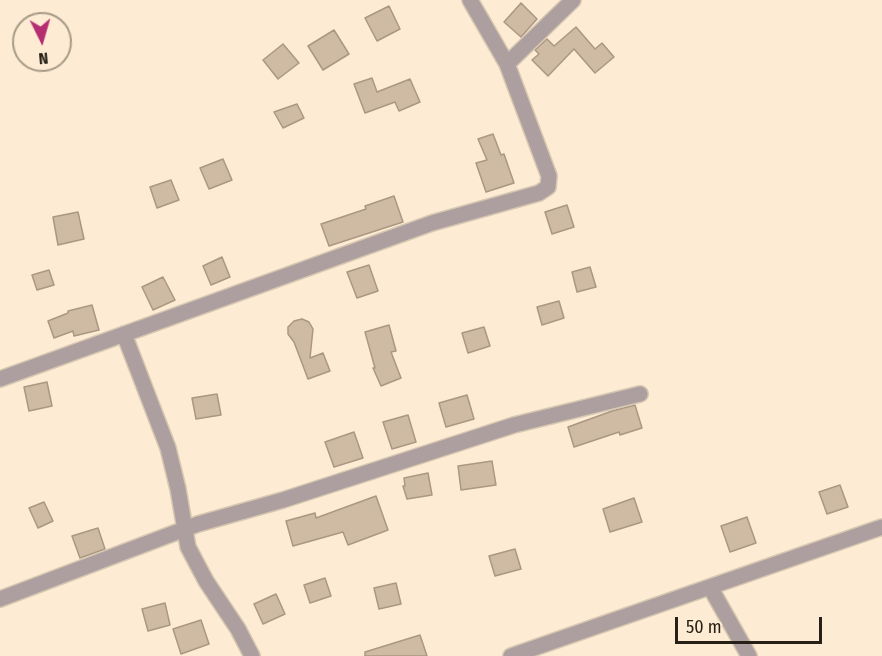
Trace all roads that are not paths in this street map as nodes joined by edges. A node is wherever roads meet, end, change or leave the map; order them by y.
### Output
1 (470, 0) edge
2 (573, 0) edge
3 (507, 64) junction
4 (124, 334) junction
5 (0, 379) edge
6 (640, 394) dead end
7 (882, 527) edge
8 (184, 529) junction
9 (710, 587) junction
10 (0, 599) edge
11 (252, 656) edge
12 (511, 656) edge
13 (749, 656) edge

1 - 3 street
2 - 3 street
3 - 4 street
4 - 5 street
4 - 8 street
6 - 8 street
7 - 9 street
8 - 10 street
8 - 11 street
9 - 12 street
9 - 13 street

